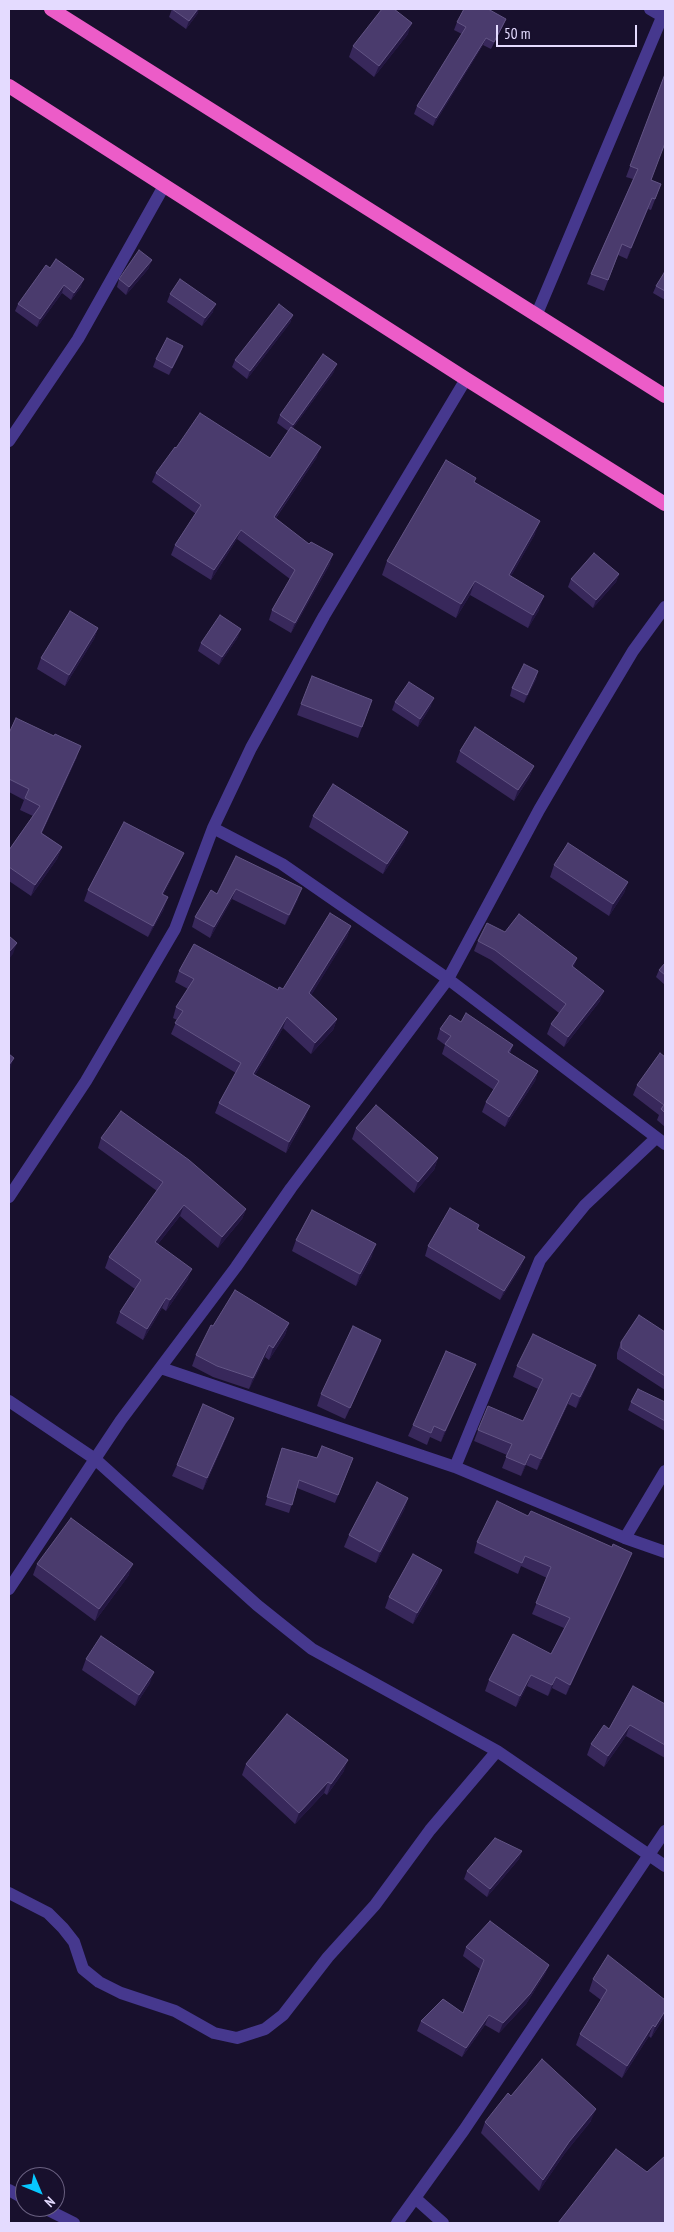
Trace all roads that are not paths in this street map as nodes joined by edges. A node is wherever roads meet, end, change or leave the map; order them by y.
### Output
1 (51, 9) edge
2 (650, 9) edge
3 (664, 13) edge
4 (9, 86) edge
5 (164, 186) junction
6 (536, 316) junction
7 (466, 379) junction
8 (665, 396) edge
9 (9, 441) edge
10 (665, 504) edge
11 (665, 607) edge
12 (213, 828) junction
13 (448, 979) junction
14 (661, 1141) edge
15 (9, 1197) edge
16 (161, 1368) junction
17 (9, 1401) edge
18 (95, 1459) junction
19 (455, 1467) junction
20 (665, 1471) edge
21 (625, 1538) junction
22 (665, 1552) edge
23 (9, 1589) edge
24 (496, 1751) junction
25 (665, 1831) edge
26 (650, 1855) junction
27 (665, 1866) edge
28 (9, 1893) edge
29 (415, 2198) junction
30 (62, 2217) edge
31 (74, 2223) edge
32 (397, 2223) edge
33 (443, 2223) edge

1 - 6 highway
2 - 3 street
3 - 6 street
4 - 5 highway
5 - 7 highway
5 - 9 street
6 - 8 highway
7 - 10 highway
7 - 12 street
11 - 13 street
12 - 13 street
12 - 15 street
13 - 14 street
13 - 16 street
14 - 19 street
16 - 18 street
16 - 19 street
17 - 18 street
18 - 23 street
18 - 24 street
19 - 21 street
20 - 21 street
21 - 22 street
24 - 26 street
24 - 28 street
25 - 26 street
26 - 27 street
26 - 29 street
29 - 32 street
29 - 33 street
30 - 31 street

